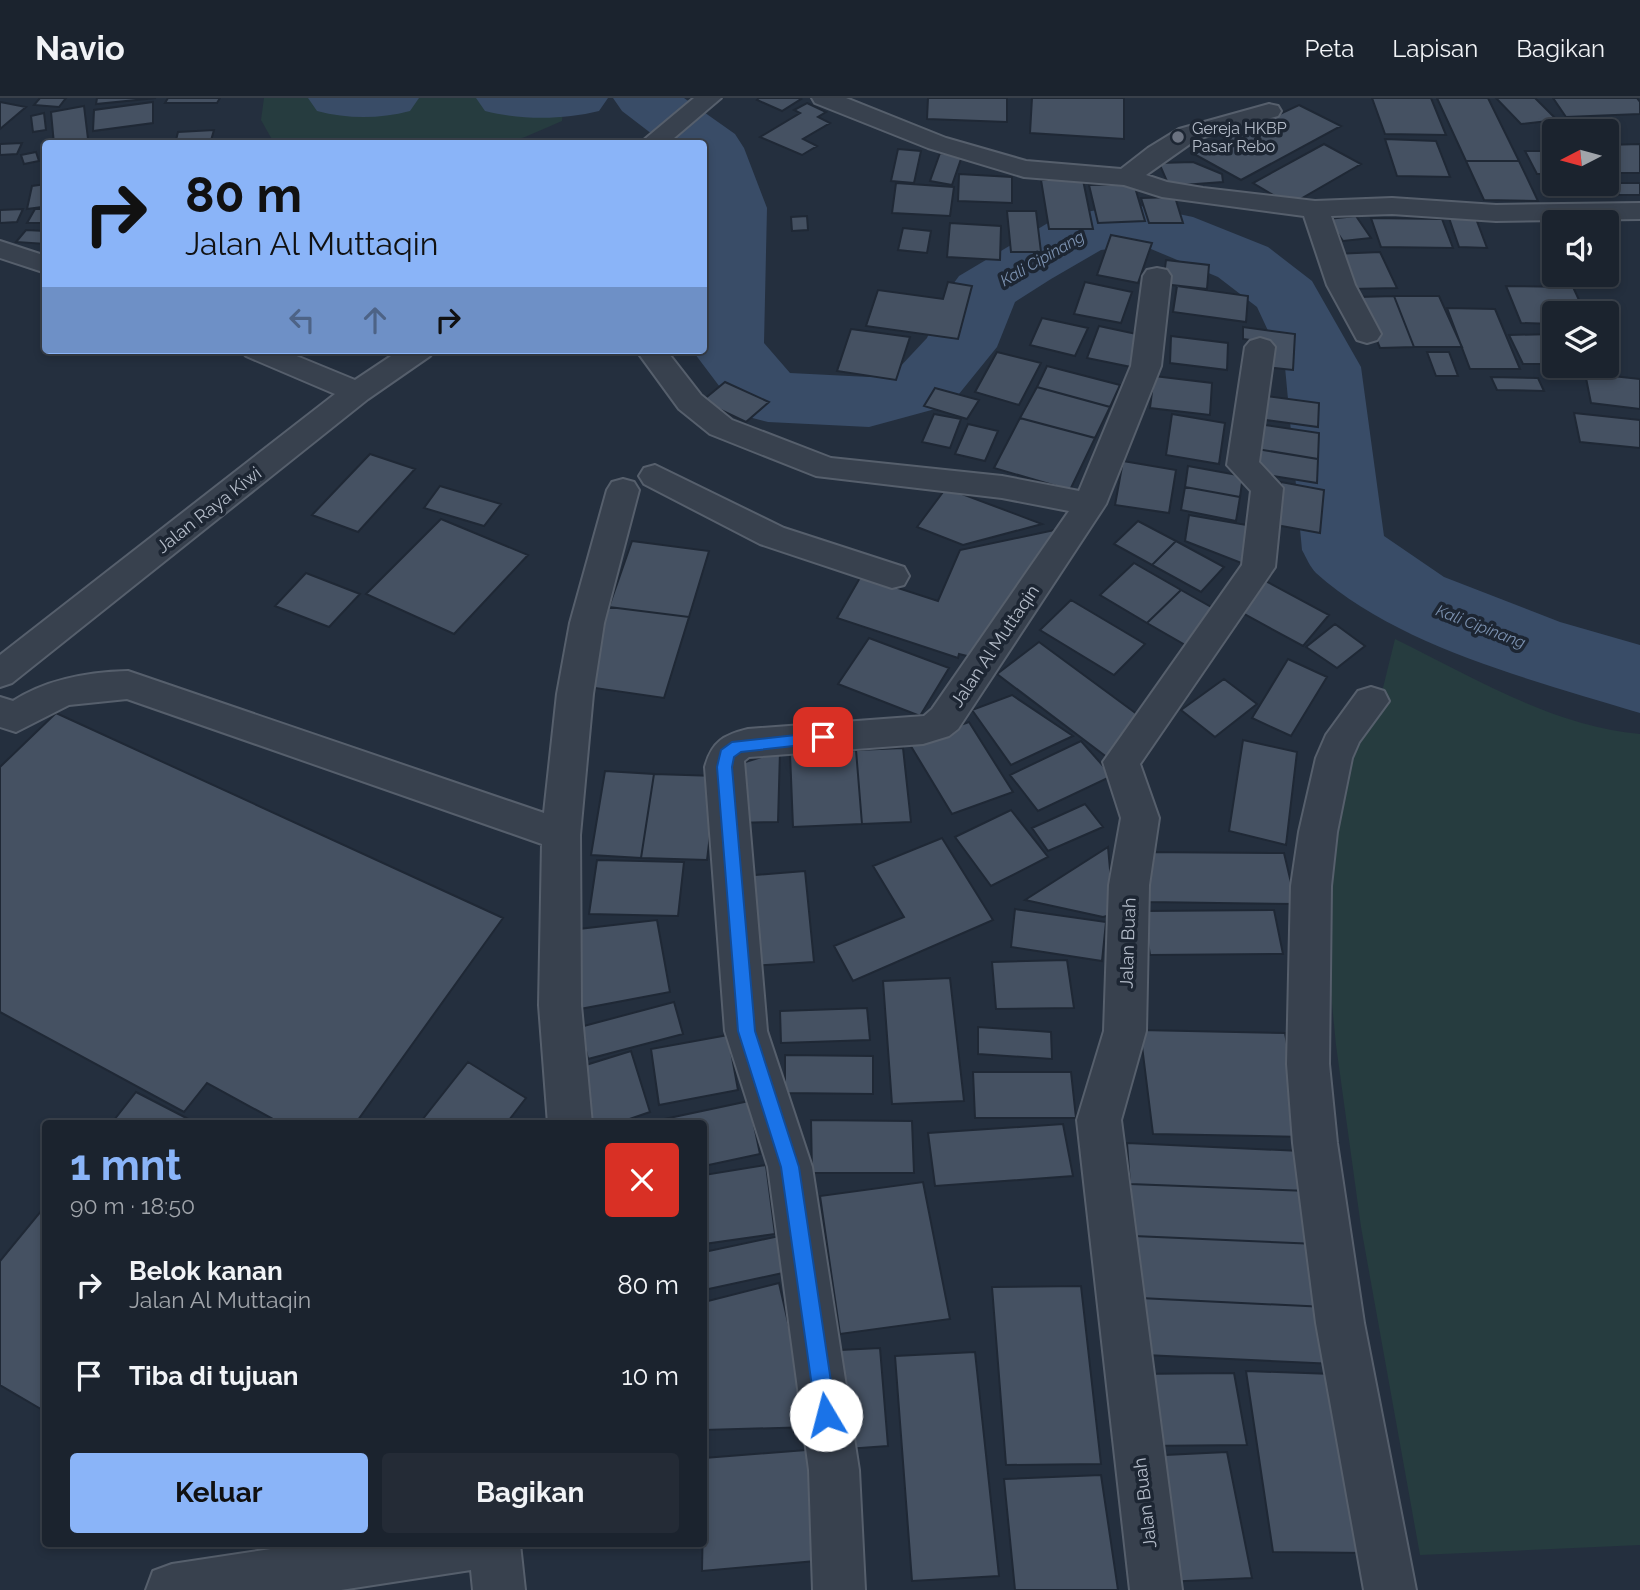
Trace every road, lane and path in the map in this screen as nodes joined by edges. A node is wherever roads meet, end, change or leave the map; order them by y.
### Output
1 (824, 98) edge
2 (702, 102) edge
3 (1269, 111) dead end
4 (655, 140) edge
5 (1127, 177) junction
6 (1315, 209) junction
7 (1640, 211) edge
8 (0, 248) edge
9 (42, 264) edge
10 (1157, 276) dead end
11 (1367, 334) dead end
12 (1260, 347) dead end
13 (266, 354) edge
14 (414, 354) edge
15 (654, 354) edge
16 (357, 392) junction
17 (1090, 504) junction
18 (892, 576) dead end
19 (0, 674) edge
20 (1371, 701) dead end
21 (5, 721) edge
22 (561, 835) junction
23 (570, 1120) edge
24 (451, 1547) edge
25 (494, 1547) edge
26 (172, 1590) edge
27 (499, 1590) edge
28 (839, 1590) edge
29 (1156, 1590) edge
30 (1390, 1590) edge

1 - 5 street
2 - 4 street
3 - 5 street
5 - 6 street
6 - 7 street
6 - 11 street
8 - 9 street
10 - 17 street
12 - 29 street, Jalan Buah
13 - 16 street
14 - 16 street, Jalan Raya Kiwi
15 - 17 street
16 - 19 street, Jalan Raya Kiwi
17 - 28 street, Jalan Al Muttaqin
18 - 22 street
20 - 30 street
21 - 22 street
22 - 23 street
24 - 26 street
25 - 27 street

